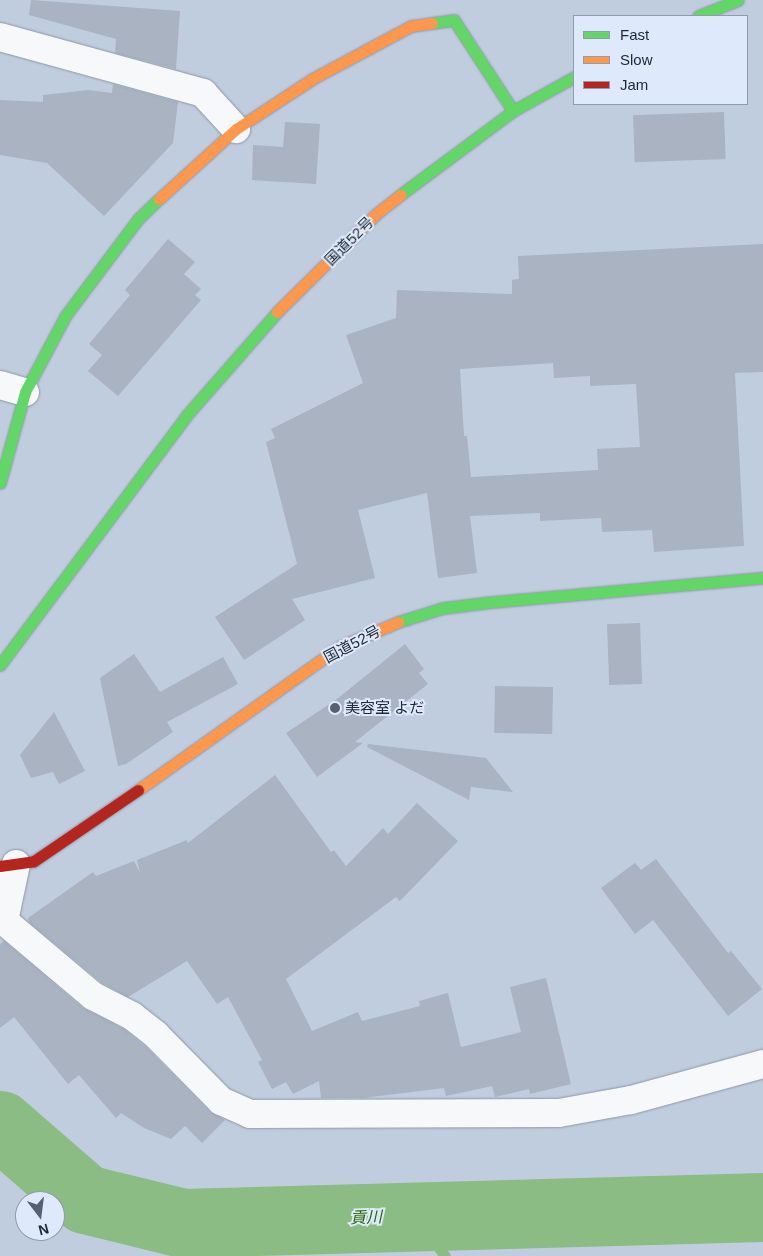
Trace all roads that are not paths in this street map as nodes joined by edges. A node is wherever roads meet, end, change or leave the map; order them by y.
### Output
1 (738, 0) edge
2 (700, 15) edge
3 (0, 37) edge
4 (573, 78) edge
5 (513, 111) junction
6 (236, 129) junction
7 (12, 388) edge
8 (0, 483) edge
9 (763, 578) edge
10 (0, 665) edge
11 (8, 865) edge
12 (763, 1064) edge

1 - 2 main road
3 - 6 street
4 - 5 main road, 国道52号
5 - 6 main road
5 - 10 main road, 国道52号
6 - 7 main road
7 - 8 main road
9 - 11 main road, 国道52号
11 - 12 street

